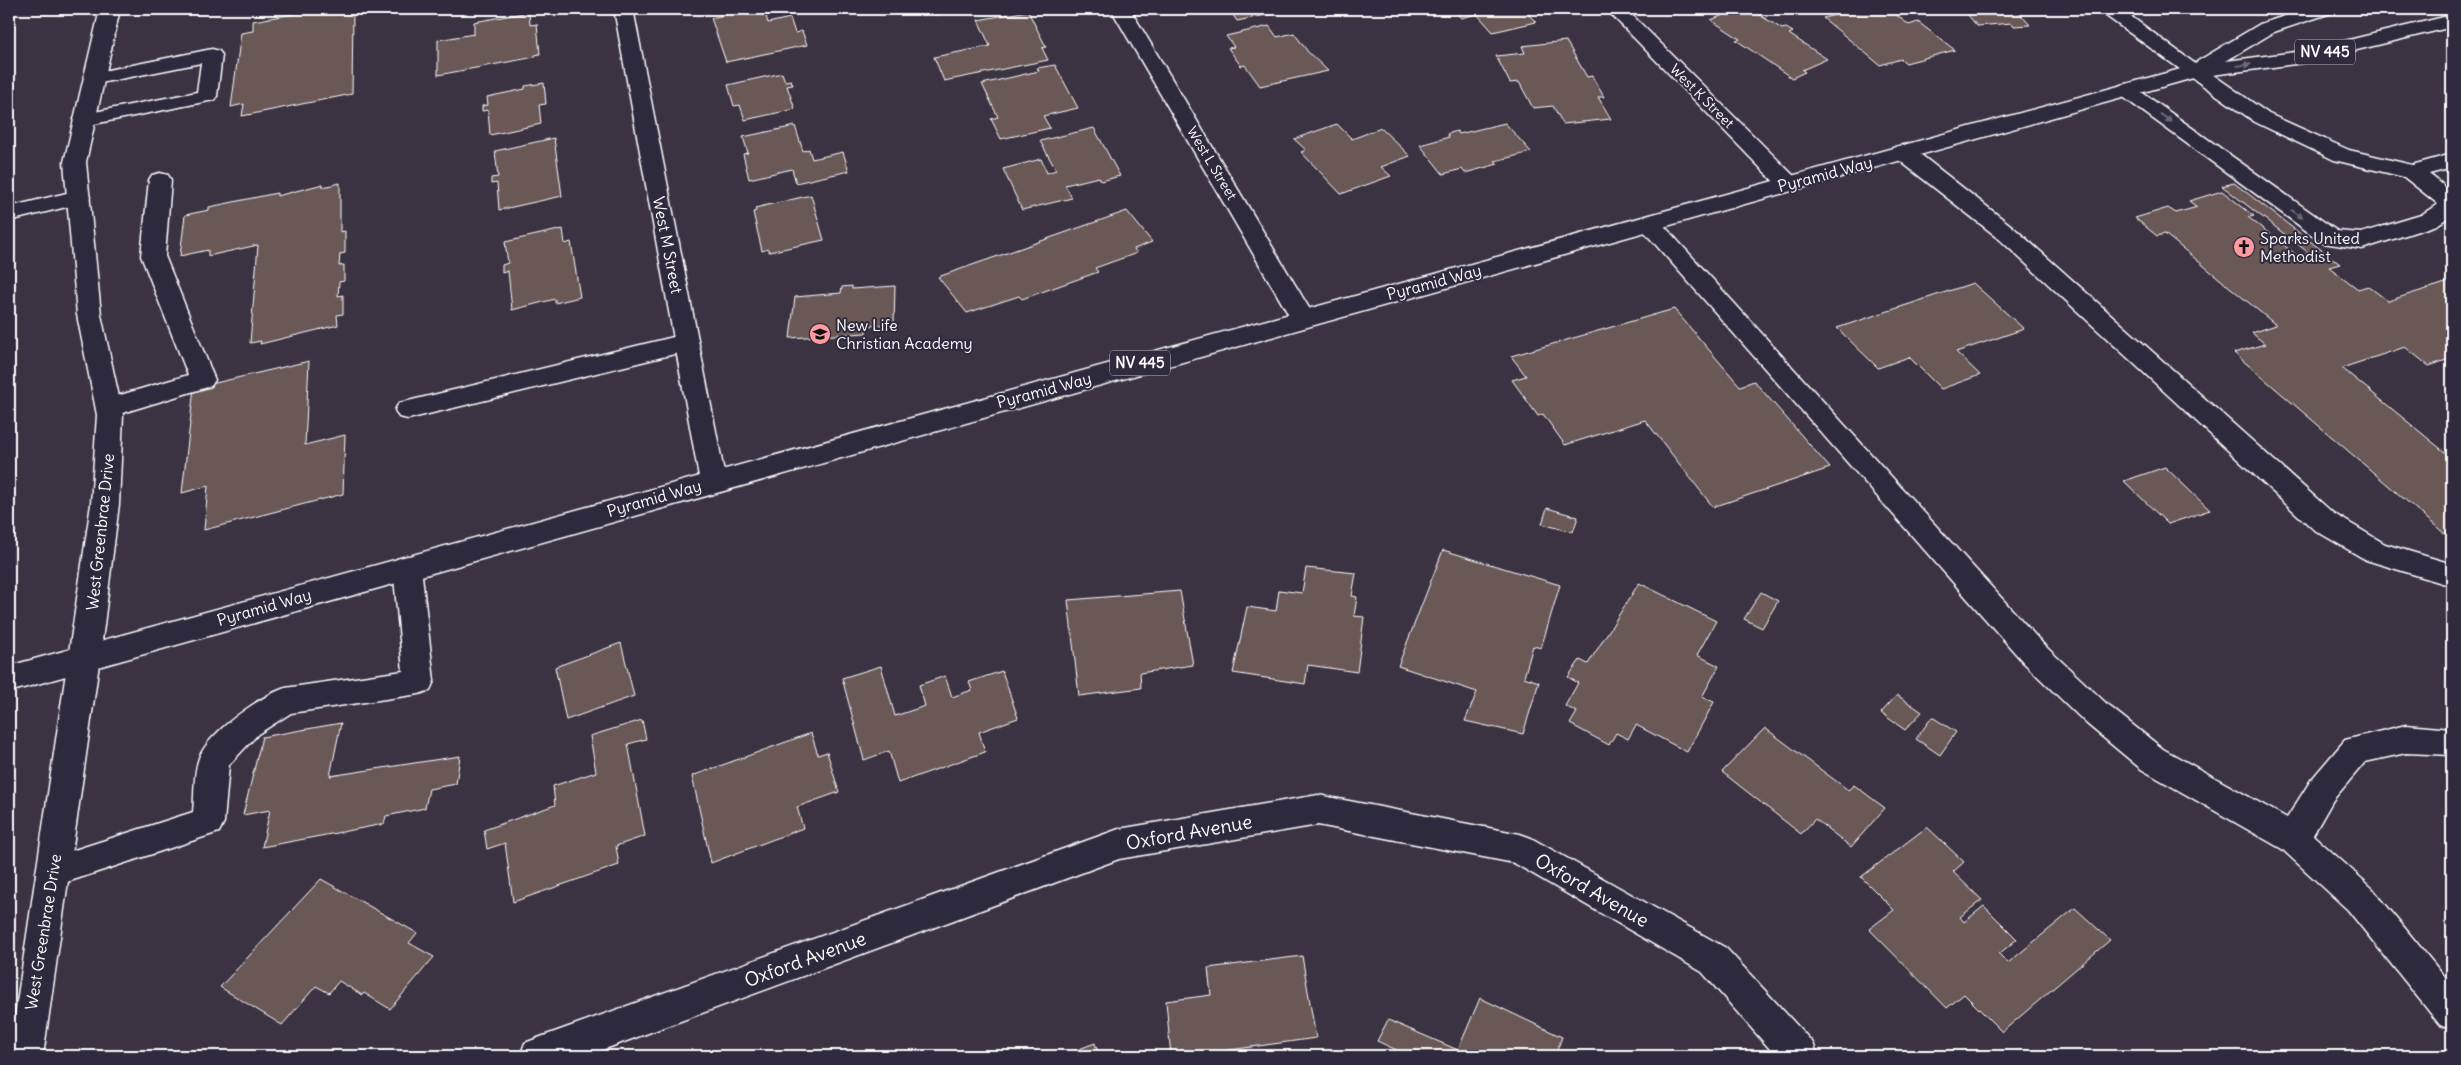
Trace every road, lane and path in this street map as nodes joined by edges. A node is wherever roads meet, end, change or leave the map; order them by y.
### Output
1 (110, 9) edge
2 (623, 9) edge
3 (1120, 9) edge
4 (1615, 9) edge
5 (2109, 9) edge
6 (2324, 9) edge
7 (2452, 21) edge
8 (2383, 38) junction
9 (2452, 40) edge
10 (2195, 71) junction
11 (94, 78) junction
12 (2126, 90) junction
13 (84, 120) junction
14 (1903, 152) junction
15 (2452, 161) edge
16 (2412, 172) junction
17 (160, 180) dead end
18 (1789, 184) junction
19 (78, 197) junction
20 (2452, 204) edge
21 (9, 214) edge
22 (1649, 222) junction
23 (1303, 318) junction
24 (686, 344) junction
25 (109, 408) junction
26 (408, 410) dead end
27 (712, 482) junction
28 (407, 567) junction
29 (2452, 574) edge
30 (85, 657) junction
31 (9, 679) edge
32 (2452, 742) edge
33 (2293, 838) junction
34 (52, 872) junction
35 (2452, 1013) edge
36 (24, 1056) edge
37 (538, 1056) edge
38 (1800, 1056) edge

1 - 11 street, West Greenbrae Drive
2 - 24 street, West M Street
3 - 23 street, West L Street
4 - 18 street, West K Street
5 - 10 street
6 - 10 street, Pyramid Way / NV 445
7 - 8 street, Pyramid Way / NV 445
8 - 9 street
10 -> 8 street, Pyramid Way / NV 445
10 - 12 street, Pyramid Way / NV 445
10 - 16 street
11 - 13 street, West Greenbrae Drive
11 - 13 street
12 - 14 street, Pyramid Way / NV 445
12 -> 20 street
13 - 19 street, West Greenbrae Drive
14 - 18 street, Pyramid Way / NV 445
14 - 29 street
15 - 16 street
16 - 20 street
17 - 25 street
18 - 22 street, Pyramid Way / NV 445
19 - 21 street
19 - 25 street, West Greenbrae Drive
22 - 23 street, Pyramid Way / NV 445
22 - 33 street
23 - 27 street, Pyramid Way / NV 445
24 - 26 street
24 - 27 street, West M Street
25 - 30 street, West Greenbrae Drive
27 - 28 street, Pyramid Way / NV 445
28 - 30 street, Pyramid Way / NV 445
28 - 34 street
30 - 31 street, Pyramid Way / NV 445
30 - 34 street, West Greenbrae Drive
32 - 33 street
33 - 35 street
34 - 36 street, West Greenbrae Drive
37 - 38 street, Oxford Avenue

